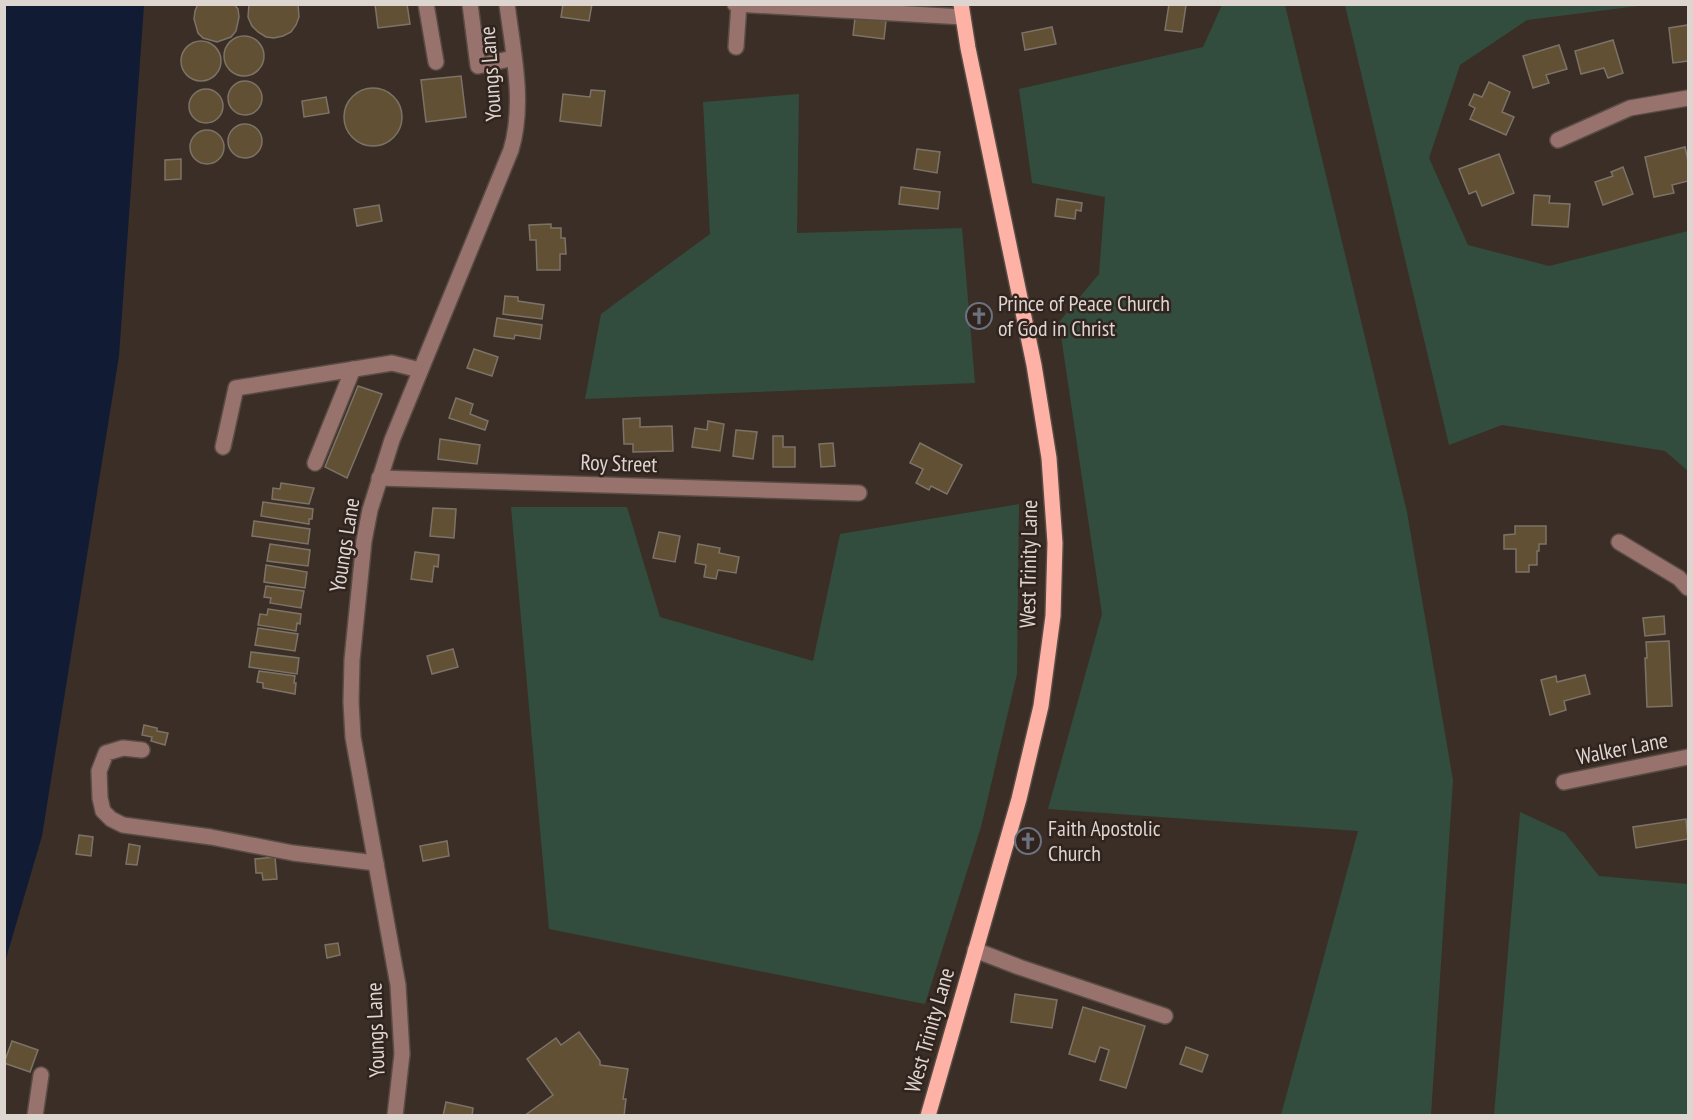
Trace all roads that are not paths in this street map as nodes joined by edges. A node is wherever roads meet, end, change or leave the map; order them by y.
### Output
1 (426, 4) edge
2 (470, 4) edge
3 (507, 4) edge
4 (738, 5) edge
5 (962, 11) edge
6 (736, 47) dead end
7 (513, 58) junction
8 (436, 62) dead end
9 (1689, 98) edge
10 (1558, 140) dead end
11 (352, 369) junction
12 (420, 370) junction
13 (223, 447) dead end
14 (315, 463) dead end
15 (379, 478) junction
16 (859, 493) dead end
17 (1618, 542) dead end
18 (1689, 588) edge
19 (142, 750) dead end
20 (1689, 757) edge
21 (1564, 782) dead end
22 (376, 863) junction
23 (975, 950) junction
24 (1165, 1016) dead end
25 (41, 1075) dead end
26 (35, 1116) edge
27 (396, 1116) edge
28 (928, 1116) edge

1 - 8 street
2 - 7 street
3 - 7 street, Youngs Lane
4 - 5 street
4 - 6 street
5 - 23 main road, West Trinity Lane
7 - 12 street, Youngs Lane
9 - 10 street
11 - 12 street
11 - 13 street
11 - 14 street
12 - 15 street, Youngs Lane
15 - 16 street, Roy Street
15 - 22 street, Youngs Lane
17 - 18 street
19 - 22 street
20 - 21 street, Walker Lane
22 - 27 street, Youngs Lane
23 - 24 street
23 - 28 main road, West Trinity Lane
25 - 26 street

